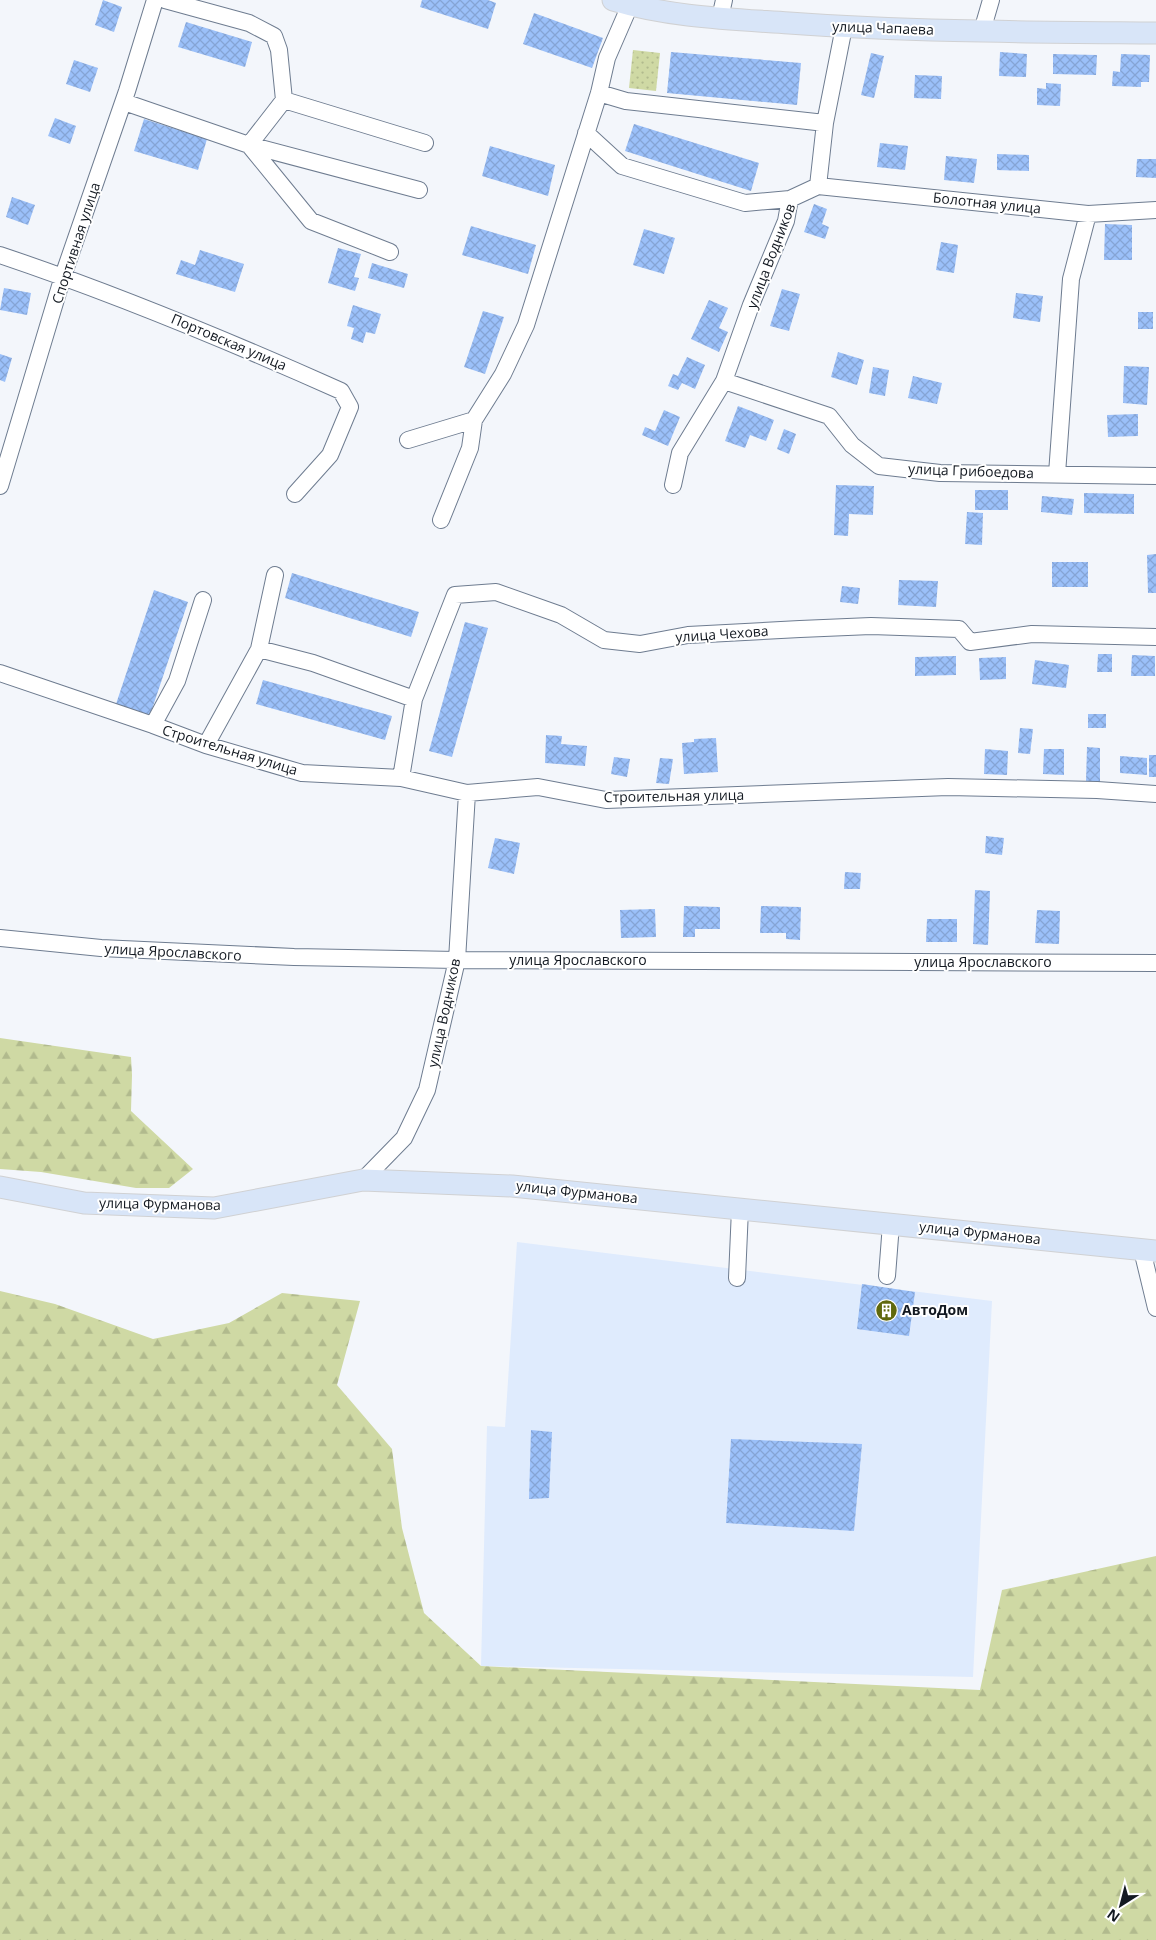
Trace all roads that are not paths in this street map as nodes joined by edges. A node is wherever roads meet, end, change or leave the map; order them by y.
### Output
1 (155, 0) edge
2 (165, 0) edge
3 (991, 0) edge
4 (621, 3) edge
5 (722, 9) edge
6 (844, 27) junction
7 (982, 31) junction
8 (1156, 33) edge
9 (599, 94) junction
10 (284, 100) junction
11 (124, 102) junction
12 (825, 123) junction
13 (586, 133) junction
14 (426, 143) dead end
15 (249, 145) junction
16 (818, 186) junction
17 (419, 190) dead end
18 (790, 200) junction
19 (1156, 210) edge
20 (1088, 214) junction
21 (390, 252) dead end
22 (0, 255) edge
23 (63, 276) junction
24 (724, 381) junction
25 (474, 420) junction
26 (408, 440) dead end
27 (1057, 474) junction
28 (1156, 476) edge
29 (673, 485) dead end
30 (0, 486) edge
31 (295, 494) dead end
32 (441, 520) dead end
33 (275, 575) dead end
34 (203, 600) dead end
35 (1156, 637) edge
36 (259, 649) junction
37 (0, 674) edge
38 (414, 699) junction
39 (153, 725) junction
40 (206, 746) junction
41 (401, 778) junction
42 (467, 793) junction
43 (1156, 794) edge
44 (0, 938) edge
45 (457, 960) junction
46 (1156, 963) edge
47 (363, 1180) junction
48 (0, 1188) edge
49 (740, 1209) junction
50 (891, 1224) junction
51 (1149, 1251) edge
52 (887, 1276) dead end
53 (737, 1278) dead end
54 (1156, 1308) edge

1 - 11 street, Спортивная улица
2 - 10 street
3 - 7 street
4 - 5 main road, улица Чапаева
4 - 9 street
5 - 6 main road, улица Чапаева
6 - 7 main road, улица Чапаева
6 - 12 street
7 - 8 main road, улица Чапаева
9 - 12 street
9 - 13 street
10 - 14 street
10 - 15 street
11 - 15 street
11 - 23 street, Спортивная улица
12 - 16 street
13 - 18 street
13 - 25 street
15 - 17 street
15 - 21 street
16 - 18 street, улица Водников
16 - 20 street, Болотная улица
18 - 24 street, улица Водников
19 - 20 street, Болотная улица
20 - 27 street
22 - 23 street, Портовская улица
23 - 30 street, Спортивная улица
23 - 31 street, Портовская улица
24 - 27 street, улица Грибоедова
24 - 29 street, улица Водников
25 - 26 street
25 - 32 street
27 - 28 street, улица Грибоедова
33 - 36 street
34 - 39 street
35 - 38 street, улица Чехова
36 - 38 street
36 - 40 street
37 - 39 street, Строительная улица
38 - 41 street, улица Чехова
39 - 40 street, Строительная улица
40 - 41 street, Строительная улица
41 - 42 street, Строительная улица
42 - 43 street, Строительная улица
42 - 45 street, улица Водников
44 - 45 street, улица Ярославского
45 - 46 street, улица Ярославского
45 - 47 street, улица Водников
47 - 48 main road, улица Фурманова
47 - 49 main road, улица Фурманова
49 - 50 main road, улица Фурманова
49 - 53 street
50 - 51 main road, улица Фурманова
50 - 52 street
51 - 54 street

